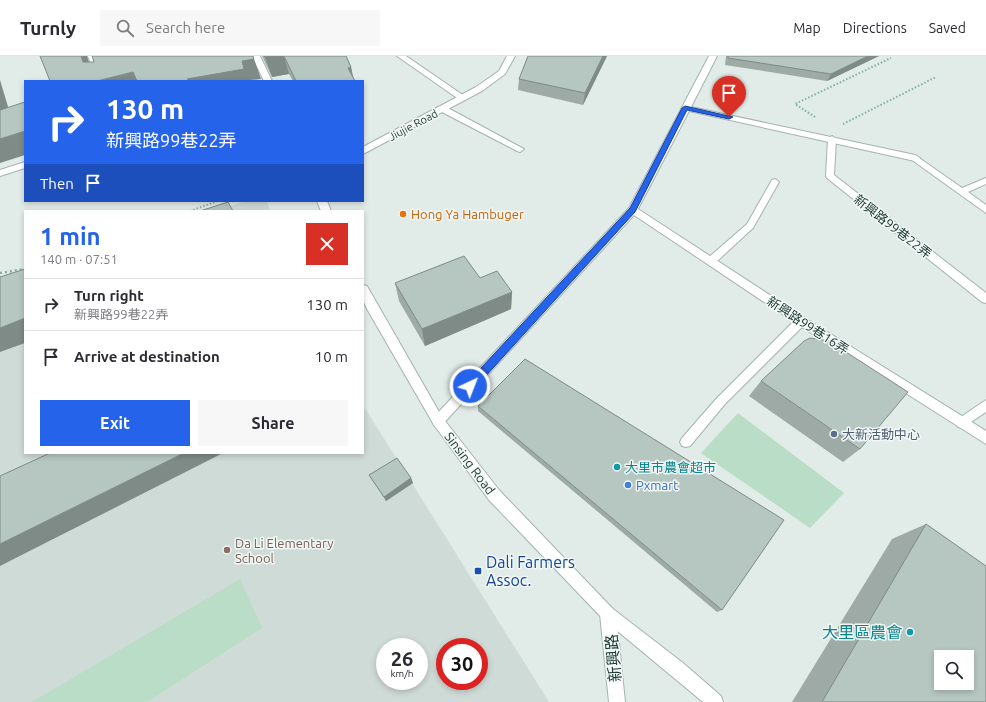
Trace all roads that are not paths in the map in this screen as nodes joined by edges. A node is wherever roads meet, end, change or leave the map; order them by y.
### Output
1 (92, 56) edge
2 (256, 56) edge
3 (401, 56) edge
4 (511, 56) edge
5 (713, 56) edge
6 (101, 80) edge
7 (268, 80) edge
8 (463, 98) junction
9 (685, 108) junction
10 (443, 109) junction
11 (832, 139) junction
12 (520, 149) dead end
13 (364, 150) edge
14 (915, 158) joint
15 (24, 165) edge
16 (0, 173) edge
17 (986, 181) edge
18 (775, 182) dead end
19 (961, 192) junction
20 (633, 210) junction
21 (986, 210) edge
22 (711, 261) junction
23 (364, 290) edge
24 (986, 299) edge
25 (801, 321) junction
26 (986, 405) edge
27 (438, 421) junction
28 (962, 423) junction
29 (986, 438) edge
30 (686, 442) dead end
31 (608, 614) junction
32 (617, 702) edge
33 (715, 702) edge

1 - 6 lane
2 - 7 street
3 - 8 lane
4 - 8 street, Jiujie Road
5 - 9 street
8 - 10 street, Jiujie Road
9 - 11 street
9 - 20 street
10 - 12 lane
10 - 13 street, Jiujie Road
11 - 14 street
11 - 24 lane, 新興路99巷22弄
14 - 19 lane
15 - 16 street
17 - 19 lane
18 - 22 lane
19 - 21 lane
20 - 22 street, 新興路99巷16弄
20 - 27 street
22 - 25 street, 新興路99巷16弄
23 - 27 street, Sinsing Road
25 - 28 street, 新興路99巷16弄
25 - 30 lane
26 - 28 lane
27 - 31 street, Sinsing Road
28 - 29 street, 新興路99巷16弄
31 - 32 street, 新興路
31 - 33 street, Sinsing Road

